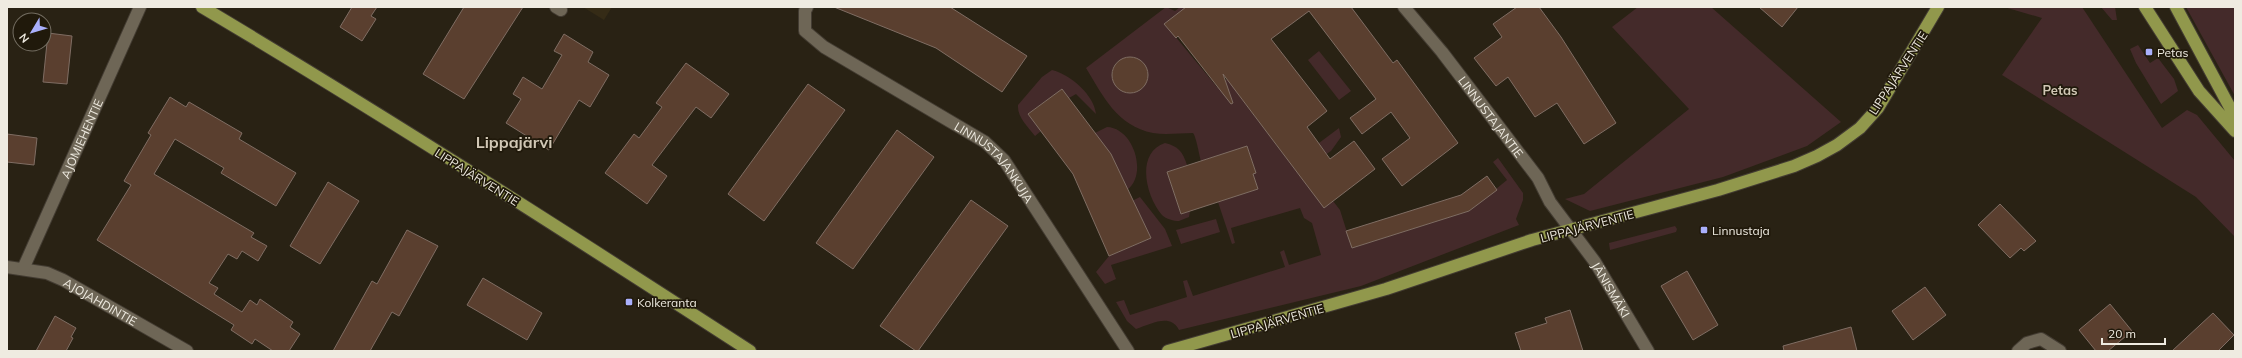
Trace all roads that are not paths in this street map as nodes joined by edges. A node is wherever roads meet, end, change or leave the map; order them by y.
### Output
1 (140, 7) edge
2 (202, 7) edge
3 (807, 7) edge
4 (1404, 7) edge
5 (1938, 7) edge
6 (2145, 7) edge
7 (2176, 7) edge
8 (2235, 117) edge
9 (2235, 131) edge
10 (1572, 230) junction
11 (7, 267) edge
12 (23, 269) junction
13 (187, 351) edge
14 (750, 351) edge
15 (1128, 351) edge
16 (1168, 351) edge
17 (1648, 351) edge
18 (2018, 351) edge
19 (2060, 351) edge

1 - 12 street, AJOMIEHENTIE
2 - 14 main road, LIPPAJÄRVENTIE
3 - 15 street, LINNUSTAJANKUJA
4 - 10 street, LINNUSTAJANTIE
5 - 10 main road, LIPPAJÄRVENTIE
6 - 9 main road
7 - 8 main road
10 - 16 main road, LIPPAJÄRVENTIE
10 - 17 street, JÄNISMÄKI
11 - 12 street, AJOJAHDINTIE
12 - 13 street, AJOJAHDINTIE
18 - 19 street

